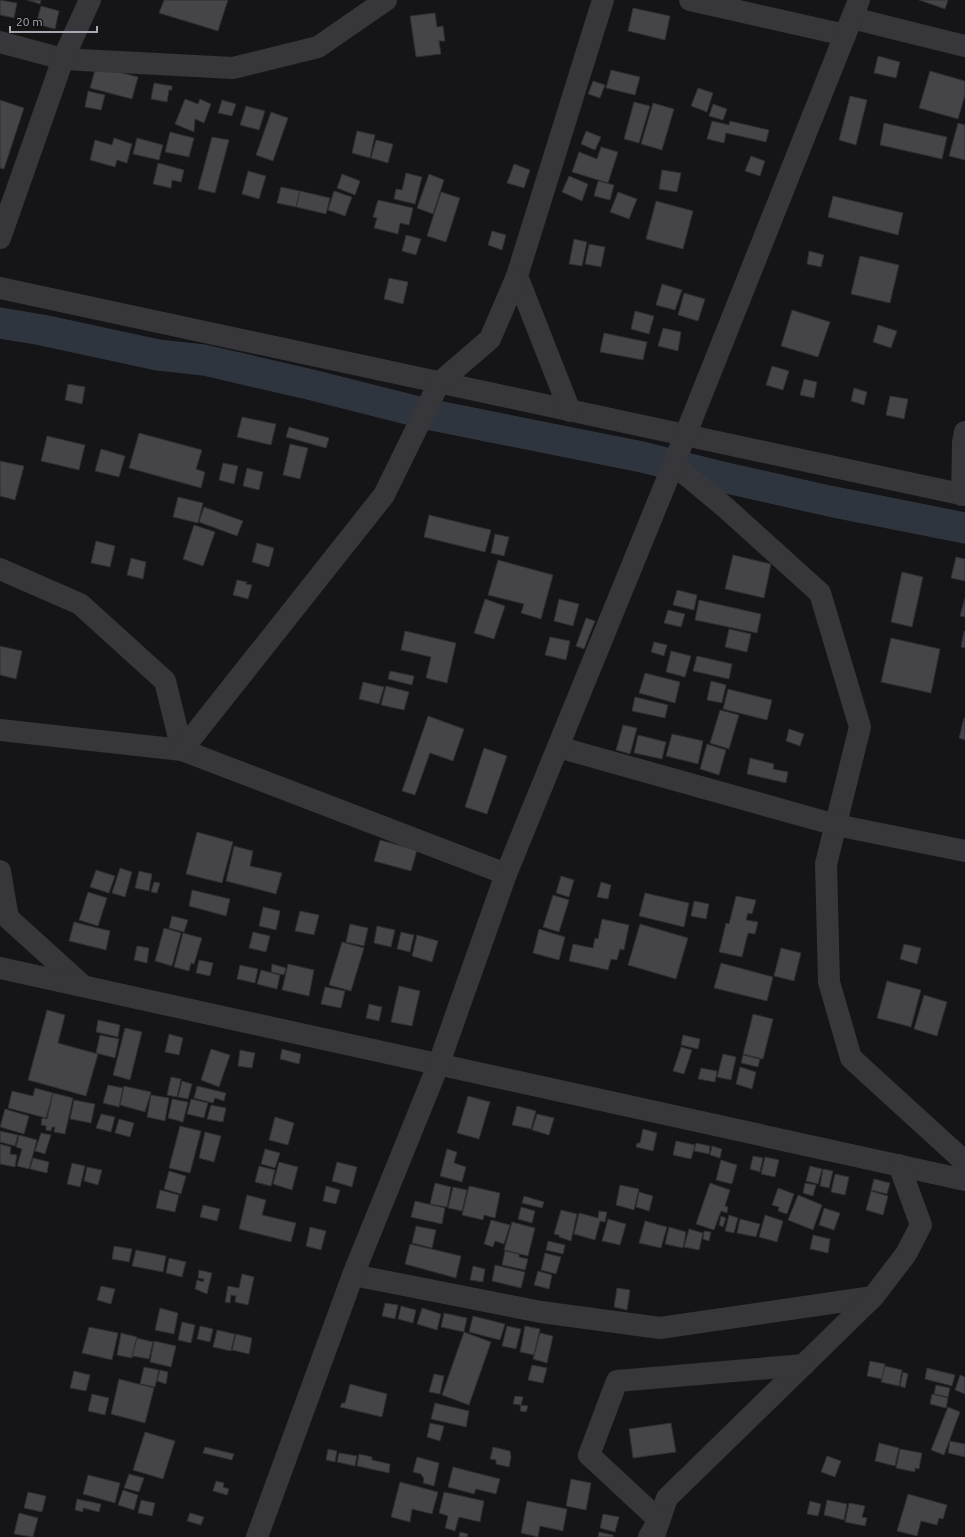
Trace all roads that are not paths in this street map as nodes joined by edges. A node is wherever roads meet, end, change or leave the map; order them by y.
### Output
1 (90, 0) edge
2 (386, 0) edge
3 (603, 0) edge
4 (690, 0) edge
5 (852, 18) edge
6 (0, 42) edge
7 (965, 46) edge
8 (63, 59) junction
9 (0, 238) edge
10 (517, 276) junction
11 (0, 288) edge
12 (439, 383) junction
13 (570, 411) junction
14 (965, 432) edge
15 (684, 436) junction
16 (672, 464) junction
17 (964, 495) edge
18 (0, 569) edge
19 (0, 730) edge
20 (558, 747) junction
21 (182, 750) junction
22 (836, 825) junction
23 (965, 852) edge
24 (0, 870) edge
25 (506, 874) junction
26 (0, 968) edge
27 (84, 986) junction
28 (438, 1063) junction
29 (965, 1162) edge
30 (899, 1165) junction
31 (965, 1180) edge
32 (353, 1275) junction
33 (873, 1297) junction
34 (804, 1365) junction
35 (654, 1531) edge
36 (257, 1537) edge

1 - 8 street
2 - 8 street
3 - 10 street
4 - 5 street
5 - 7 street
5 - 15 street
6 - 8 street
8 - 9 street
10 - 12 street
10 - 13 street
11 - 12 street
12 - 13 street
12 - 21 street
13 - 15 street
14 - 17 street
15 - 16 street
15 - 17 street
16 - 20 street
16 - 22 street
18 - 21 street
19 - 21 street
20 - 22 street
20 - 25 street
21 - 25 street
22 - 23 street
22 - 29 street
24 - 27 street
25 - 28 street
26 - 27 street
27 - 28 street
28 - 30 street
28 - 32 street
30 - 31 street
30 - 33 street
32 - 33 street
32 - 36 street
33 - 34 street
34 - 35 street
34 - 35 street

